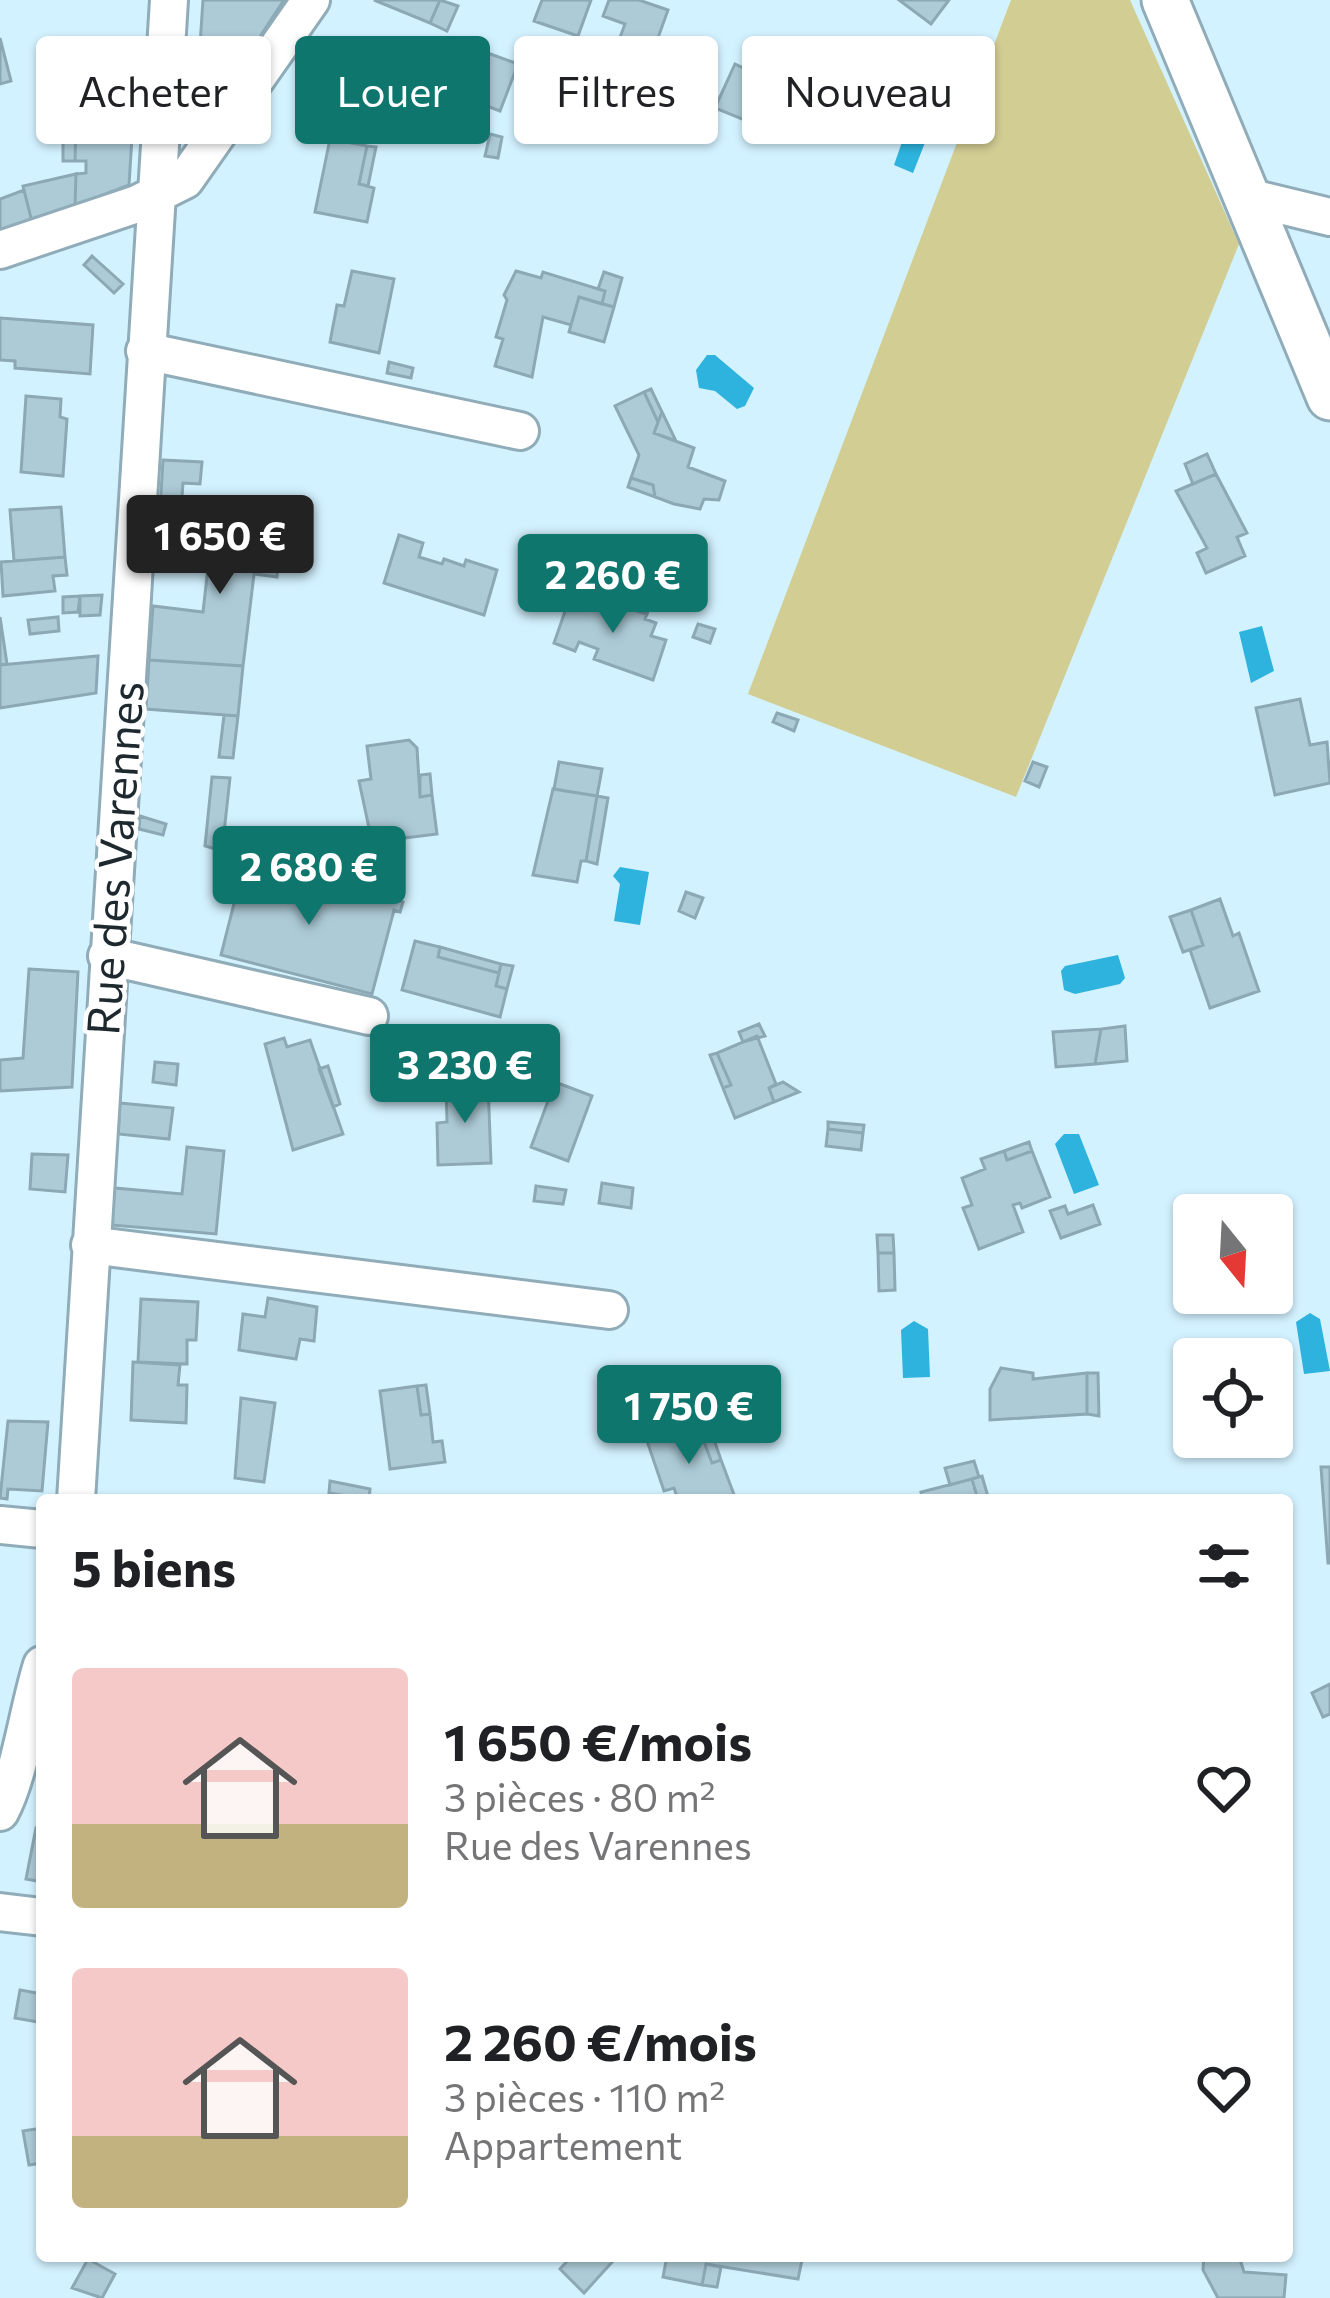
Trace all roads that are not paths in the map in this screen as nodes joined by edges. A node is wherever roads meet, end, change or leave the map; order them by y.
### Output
1 (169, 0) edge
2 (311, 0) edge
3 (1165, 0) edge
4 (155, 196) junction
5 (1244, 196) junction
6 (1330, 217) edge
7 (0, 250) edge
8 (145, 351) junction
9 (1330, 397) edge
10 (520, 430) dead end
11 (107, 956) junction
12 (369, 1016) dead end
13 (90, 1245) junction
14 (609, 1310) dead end
15 (76, 1494) edge
16 (0, 1525) edge
17 (36, 1528) edge
18 (36, 1687) edge
19 (18, 1752) edge
20 (0, 1812) edge
21 (0, 1912) edge
22 (36, 1916) edge

1 - 4 street, Rue des Varennes
2 - 4 street
3 - 5 main road
4 - 7 street
4 - 8 street, Rue des Varennes
5 - 6 street
5 - 9 main road
8 - 10 street
8 - 11 street, Rue des Varennes
11 - 12 street
11 - 13 street, Rue des Varennes
13 - 14 street
13 - 15 street, Rue des Varennes
16 - 17 street
18 - 19 street
19 - 20 street
21 - 22 street

